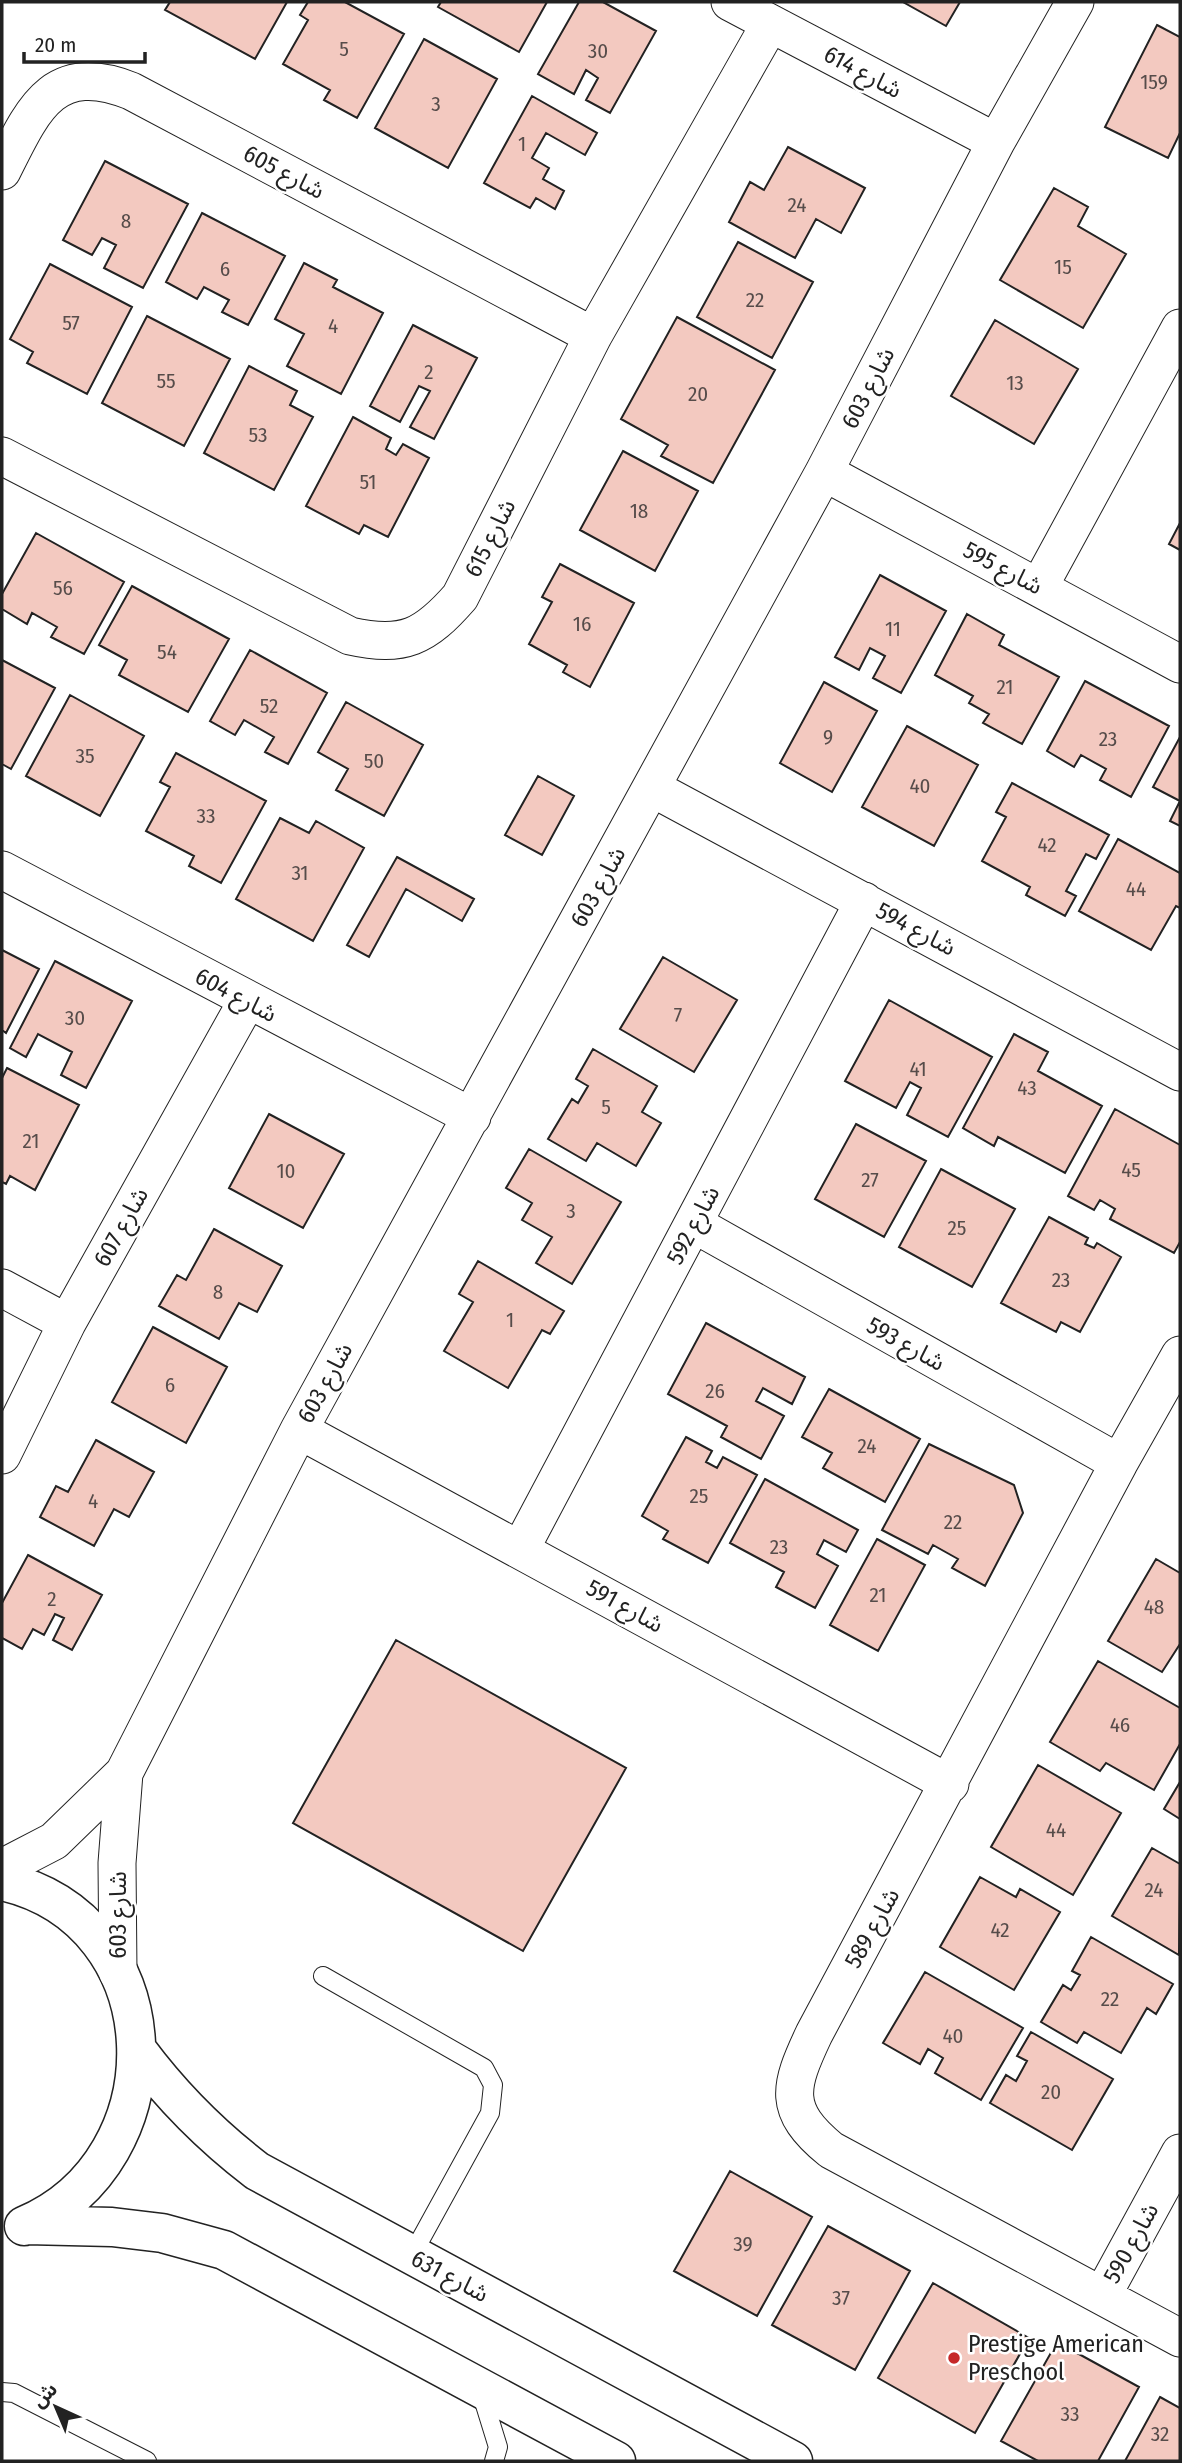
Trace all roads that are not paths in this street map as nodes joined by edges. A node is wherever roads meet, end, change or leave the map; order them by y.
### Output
1 (730, 2) edge
2 (1075, 2) edge
3 (770, 24) junction
4 (996, 142) junction
5 (2, 170) edge
6 (1180, 328) edge
7 (593, 336) junction
8 (2, 456) edge
9 (824, 472) junction
10 (1038, 587) junction
11 (1180, 664) edge
12 (652, 788) junction
13 (2, 870) edge
14 (864, 901) junction
15 (247, 1001) junction
16 (1180, 1072) edge
17 (472, 1117) junction
18 (694, 1224) junction
19 (2, 1288) edge
20 (67, 1323) junction
21 (1180, 1355) edge
22 (299, 1430) junction
23 (2, 1455) edge
24 (1119, 1463) junction
25 (521, 1548) junction
26 (124, 1773) junction
27 (950, 1784) junction
28 (2, 1868) edge
29 (2, 1881) edge
30 (118, 1973) junction
31 (323, 1976) dead end
32 (138, 2051) junction
33 (1180, 2152) edge
34 (14, 2229) edge
35 (412, 2255) junction
36 (1102, 2296) junction
37 (1180, 2338) edge
38 (480, 2389) junction
39 (2, 2392) edge
40 (147, 2461) edge
41 (494, 2461) edge
42 (616, 2461) edge
43 (793, 2461) edge

1 - 3 street, شارع 614
2 - 4 street, شارع 603
3 - 4 street, شارع 614
3 - 7 street, شارع 615
4 - 9 street, شارع 603
5 - 7 street, شارع 605
6 - 10 street
7 - 8 street, شارع 615
9 - 10 street, شارع 595
9 - 12 street, شارع 603
10 - 11 street, شارع 595
12 - 14 street, شارع 594
12 - 17 street, شارع 603
13 - 15 street, شارع 604
14 - 16 street, شارع 594
14 - 18 street, شارع 592
15 - 17 street, شارع 604
15 - 20 street, شارع 607
17 - 22 street, شارع 603
18 - 24 street, شارع 593
18 - 25 street, شارع 592
19 - 20 street
20 - 23 street, شارع 607
21 - 24 street, شارع 589
22 - 25 street, شارع 591
22 - 26 street, شارع 603
24 - 27 street, شارع 589
25 - 27 street, شارع 591
26 - 28 street, شارع 603
26 - 30 street, شارع 603
27 - 36 street, شارع 589
29 - 30 main road
30 - 32 main road
31 - 35 lane
32 - 34 main road
32 - 35 main road, شارع 631
33 - 36 street, شارع 590
34 - 38 main road
35 - 43 main road, شارع 631
36 - 37 street, شارع 589
38 - 41 lane
38 - 42 main road
39 - 40 lane

